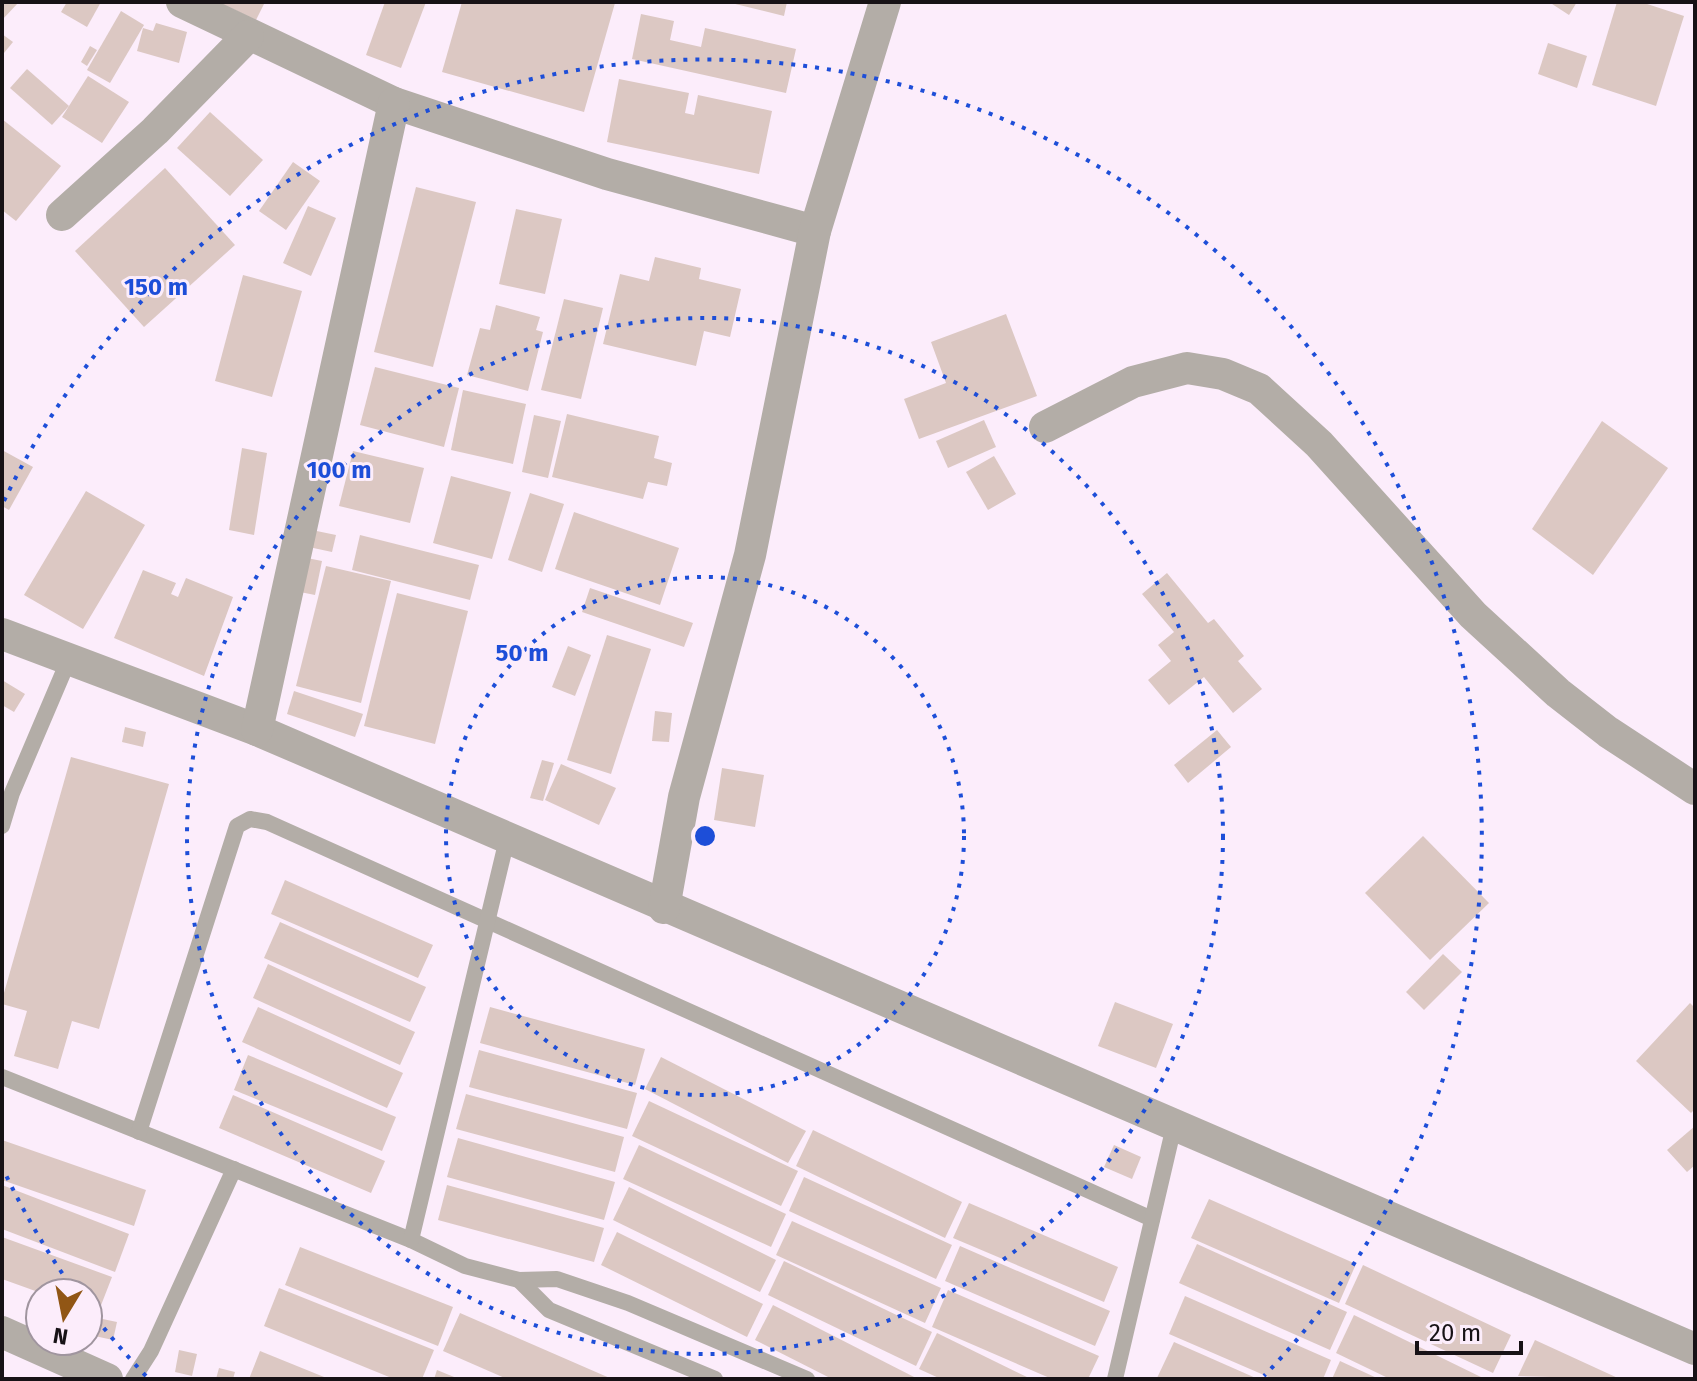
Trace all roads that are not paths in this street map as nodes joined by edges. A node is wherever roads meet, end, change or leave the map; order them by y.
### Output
1 (182, 2) edge
2 (885, 2) edge
3 (248, 36) junction
4 (394, 103) junction
5 (62, 215) dead end
6 (815, 231) junction
7 (1045, 427) dead end
8 (2, 634) edge
9 (69, 659) junction
10 (257, 730) junction
11 (1695, 789) edge
12 (2, 826) edge
13 (507, 839) junction
14 (664, 908) junction
15 (488, 922) junction
16 (2, 1077) edge
17 (1174, 1126) junction
18 (139, 1132) junction
19 (234, 1169) junction
20 (1152, 1219) junction
21 (411, 1240) junction
22 (519, 1280) junction
23 (2, 1332) edge
24 (1695, 1349) edge
25 (107, 1379) edge
26 (133, 1379) edge
27 (715, 1379) edge
28 (807, 1379) edge
29 (1115, 1379) edge

1 - 3 street
2 - 6 street
3 - 4 street
3 - 5 street
4 - 6 street
4 - 10 street
6 - 14 street
7 - 11 street
8 - 9 street
9 - 10 street
9 - 12 lane
10 - 13 street
13 - 14 street
13 - 15 lane
14 - 17 street
15 - 18 lane
15 - 20 lane
15 - 21 lane
16 - 18 lane
17 - 20 lane
17 - 24 street
18 - 19 lane
19 - 21 lane
19 - 26 lane
20 - 29 lane
21 - 22 lane
22 - 27 lane
22 - 28 lane
23 - 25 street

